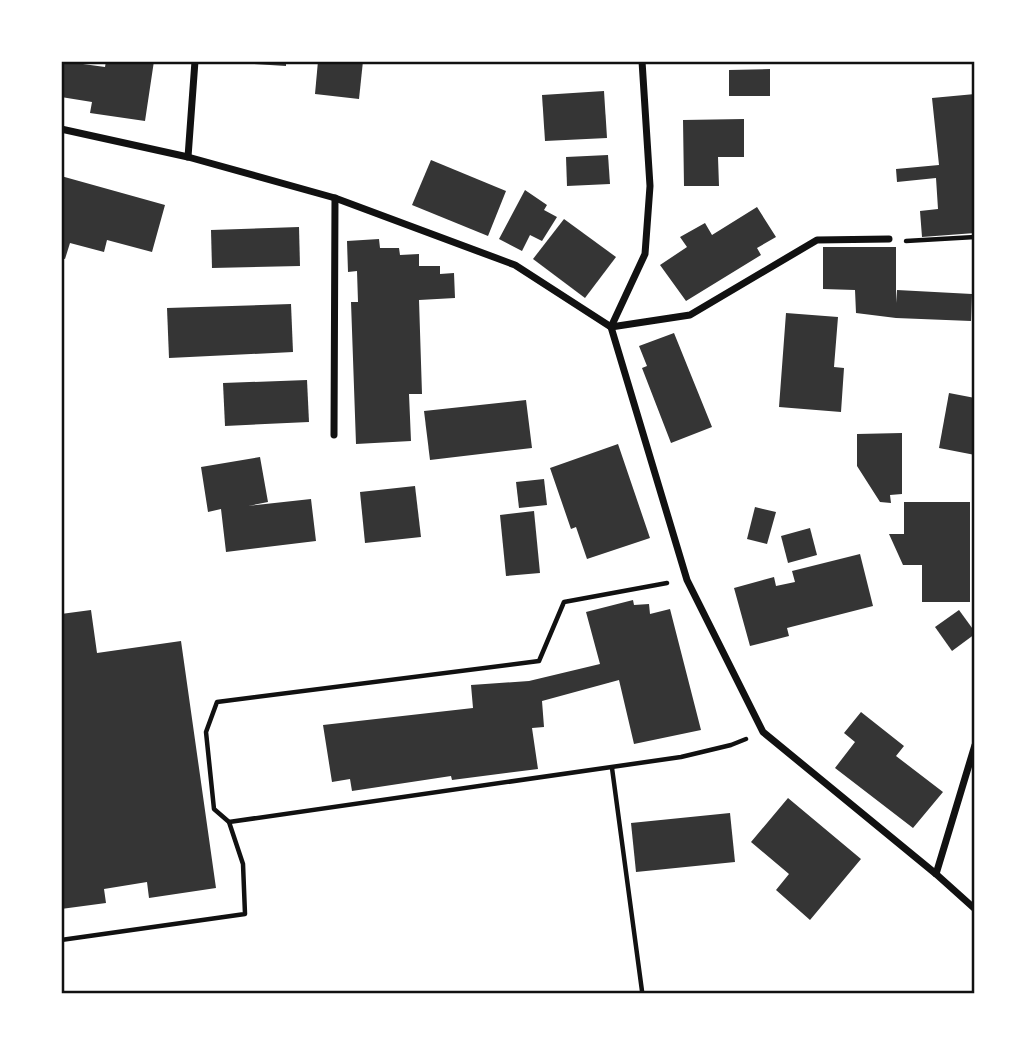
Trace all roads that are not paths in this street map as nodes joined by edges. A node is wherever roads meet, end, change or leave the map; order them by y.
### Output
1 (195, 61) edge
2 (642, 61) edge
3 (61, 129) edge
4 (188, 157) junction
5 (335, 198) junction
6 (888, 239) road end
7 (611, 327) junction
8 (334, 435) dead end
9 (975, 745) edge
10 (936, 874) junction
11 (975, 909) edge

1 - 4 street
2 - 7 street
3 - 4 street
4 - 5 street
5 - 7 street
5 - 8 street
6 - 7 street
7 - 10 street
9 - 10 street
10 - 11 street

